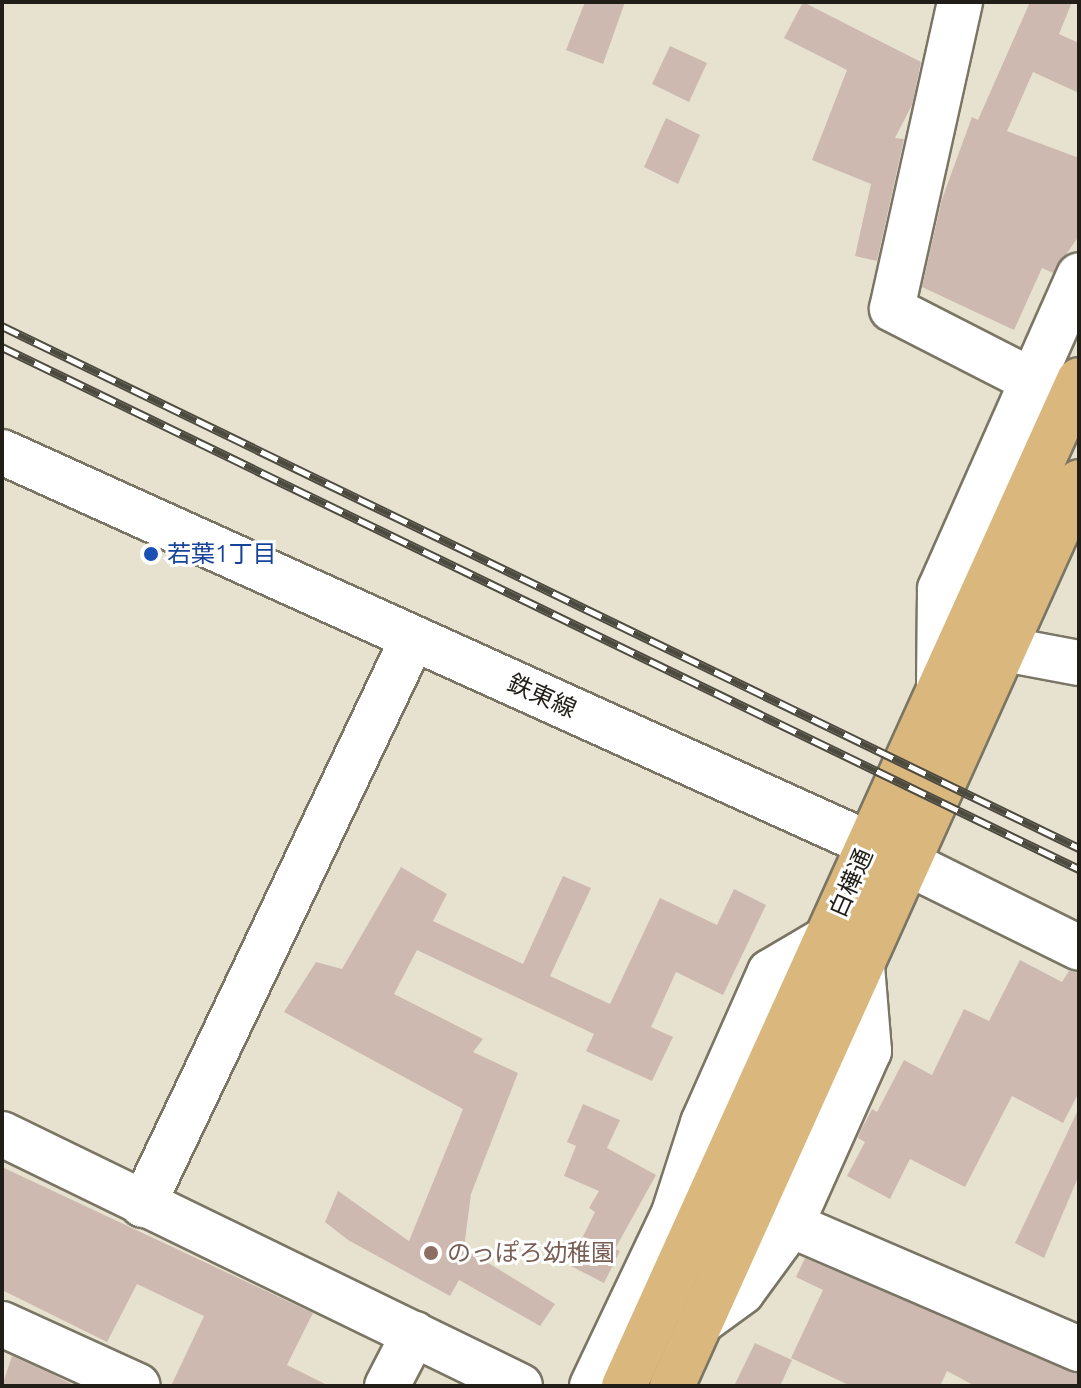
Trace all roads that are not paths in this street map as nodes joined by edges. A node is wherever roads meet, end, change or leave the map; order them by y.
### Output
1 (960, 2) edge
2 (1079, 275) edge
3 (1079, 380) edge
4 (1033, 381) junction
5 (2, 452) edge
6 (1079, 482) edge
7 (1063, 540) edge
8 (413, 638) junction
9 (1004, 649) junction
10 (1079, 663) edge
11 (939, 686) junction
12 (869, 844) junction
13 (908, 863) junction
14 (1079, 948) edge
15 (862, 966) junction
16 (2, 1134) edge
17 (143, 1205) junction
18 (791, 1225) junction
19 (701, 1322) junction
20 (2, 1324) edge
21 (414, 1334) junction
22 (1079, 1349) edge
23 (625, 1383) edge
24 (138, 1386) edge
25 (387, 1386) edge
26 (520, 1386) edge
27 (672, 1386) edge

1 - 4 street
2 - 4 street
3 - 11 main road, 白樺通
4 - 11 street
5 - 8 street, 鉄東線
6 - 7 main road, 白樺通
7 - 9 main road, 白樺通
8 - 12 street, 鉄東線
8 - 17 street
9 - 10 street
9 - 13 main road, 白樺通
11 - 12 main road, 白樺通
12 - 13 street, 鉄東線
12 - 23 main road, 白樺通
13 - 14 street, 鉄東線
13 - 15 main road, 白樺通
15 - 18 street
15 - 19 main road, 白樺通
16 - 17 street
17 - 21 street
18 - 19 street
18 - 22 street
19 - 27 main road, 白樺通
20 - 24 street
21 - 25 street
21 - 26 street

